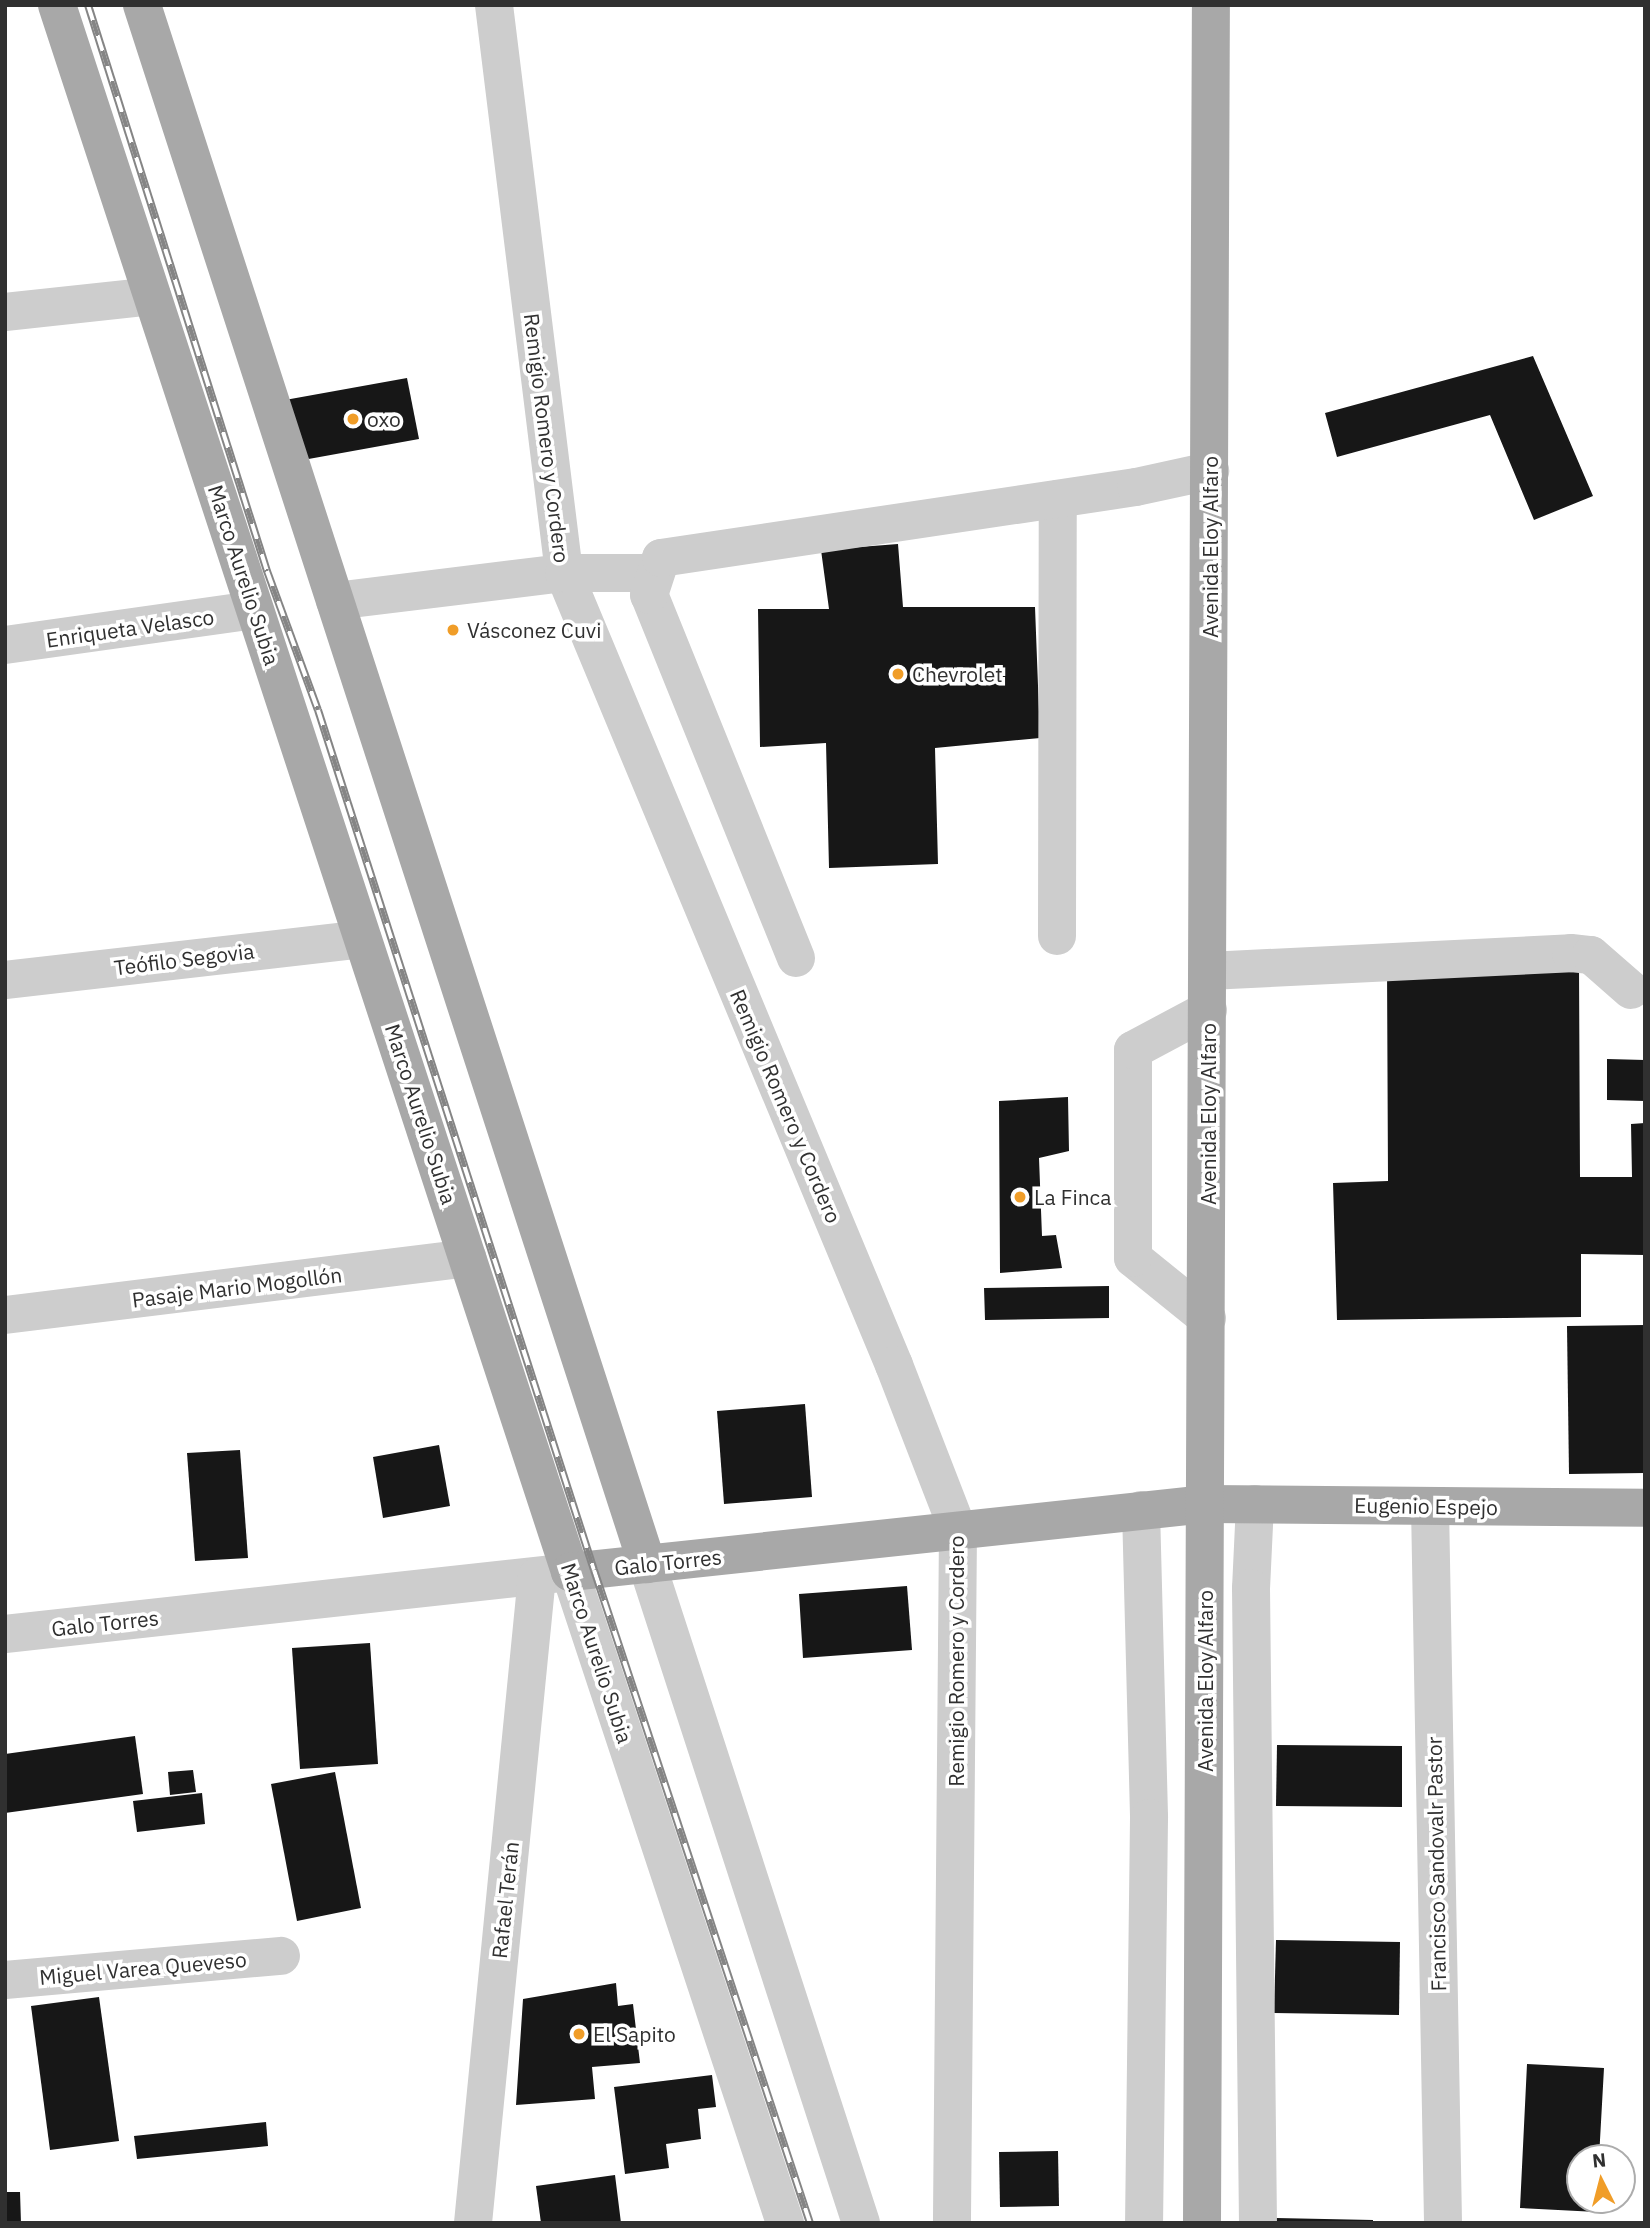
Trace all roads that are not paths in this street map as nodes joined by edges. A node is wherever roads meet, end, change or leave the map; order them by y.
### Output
1 (57, 5) edge
2 (142, 5) edge
3 (494, 5) edge
4 (1211, 5) edge
5 (152, 296) junction
6 (5, 312) edge
7 (1210, 471) junction
8 (1058, 499) junction
9 (564, 573) junction
10 (652, 573) junction
11 (335, 601) junction
12 (255, 610) junction
13 (5, 645) edge
14 (1058, 936) dead end
15 (363, 939) junction
16 (796, 958) dead end
17 (1208, 971) junction
18 (5, 980) edge
19 (1631, 990) dead end
20 (1208, 1010) junction
21 (468, 1258) junction
22 (5, 1315) edge
23 (1207, 1318) junction
24 (1206, 1504) junction
25 (1255, 1504) junction
26 (1430, 1506) junction
27 (1645, 1508) edge
28 (1141, 1510) junction
29 (958, 1530) junction
30 (647, 1564) junction
31 (554, 1574) junction
32 (5, 1634) edge
33 (281, 1956) dead end
34 (5, 1980) edge
35 (473, 2223) edge
36 (785, 2223) edge
37 (861, 2223) edge
38 (952, 2223) edge
39 (1144, 2223) edge
40 (1202, 2223) edge
41 (1258, 2223) edge
42 (1443, 2223) edge

1 - 5 main road, Marco Aurelio Subia
2 - 11 main road
3 - 9 street, Remigio Romero y Cordero
4 - 7 main road, Avenida Eloy Alfaro
5 - 6 street
5 - 12 main road, Marco Aurelio Subia
7 - 8 street
7 - 17 main road, Avenida Eloy Alfaro
8 - 10 street
8 - 14 street
9 - 10 street
9 - 11 street
9 - 29 street, Remigio Romero y Cordero
10 - 16 street
11 - 30 main road
12 - 13 street, Enriqueta Velasco
12 - 15 main road, Marco Aurelio Subia
15 - 18 street, Teófilo Segovia
15 - 21 main road, Marco Aurelio Subia
17 - 19 street
17 - 20 main road, Avenida Eloy Alfaro
20 - 23 main road, Avenida Eloy Alfaro
20 - 23 street
21 - 22 street, Pasaje Mario Mogollón
21 - 31 main road, Marco Aurelio Subia
23 - 24 main road, Avenida Eloy Alfaro
24 - 25 main road, Eugenio Espejo
24 - 28 main road, Galo Torres
24 - 40 main road, Avenida Eloy Alfaro
25 - 26 main road, Eugenio Espejo
25 - 41 street
26 - 27 main road, Eugenio Espejo
26 - 42 street, Francisco Sandovalr Pastor
28 - 29 main road, Galo Torres
28 - 39 street
29 - 30 main road, Galo Torres
29 - 38 street, Remigio Romero y Cordero
30 - 31 main road, Galo Torres
30 - 37 street
31 - 32 street, Galo Torres
31 - 35 street, Rafael Terán
31 - 36 street, Marco Aurelio Subia
33 - 34 street, Miguel Varea Queveso

